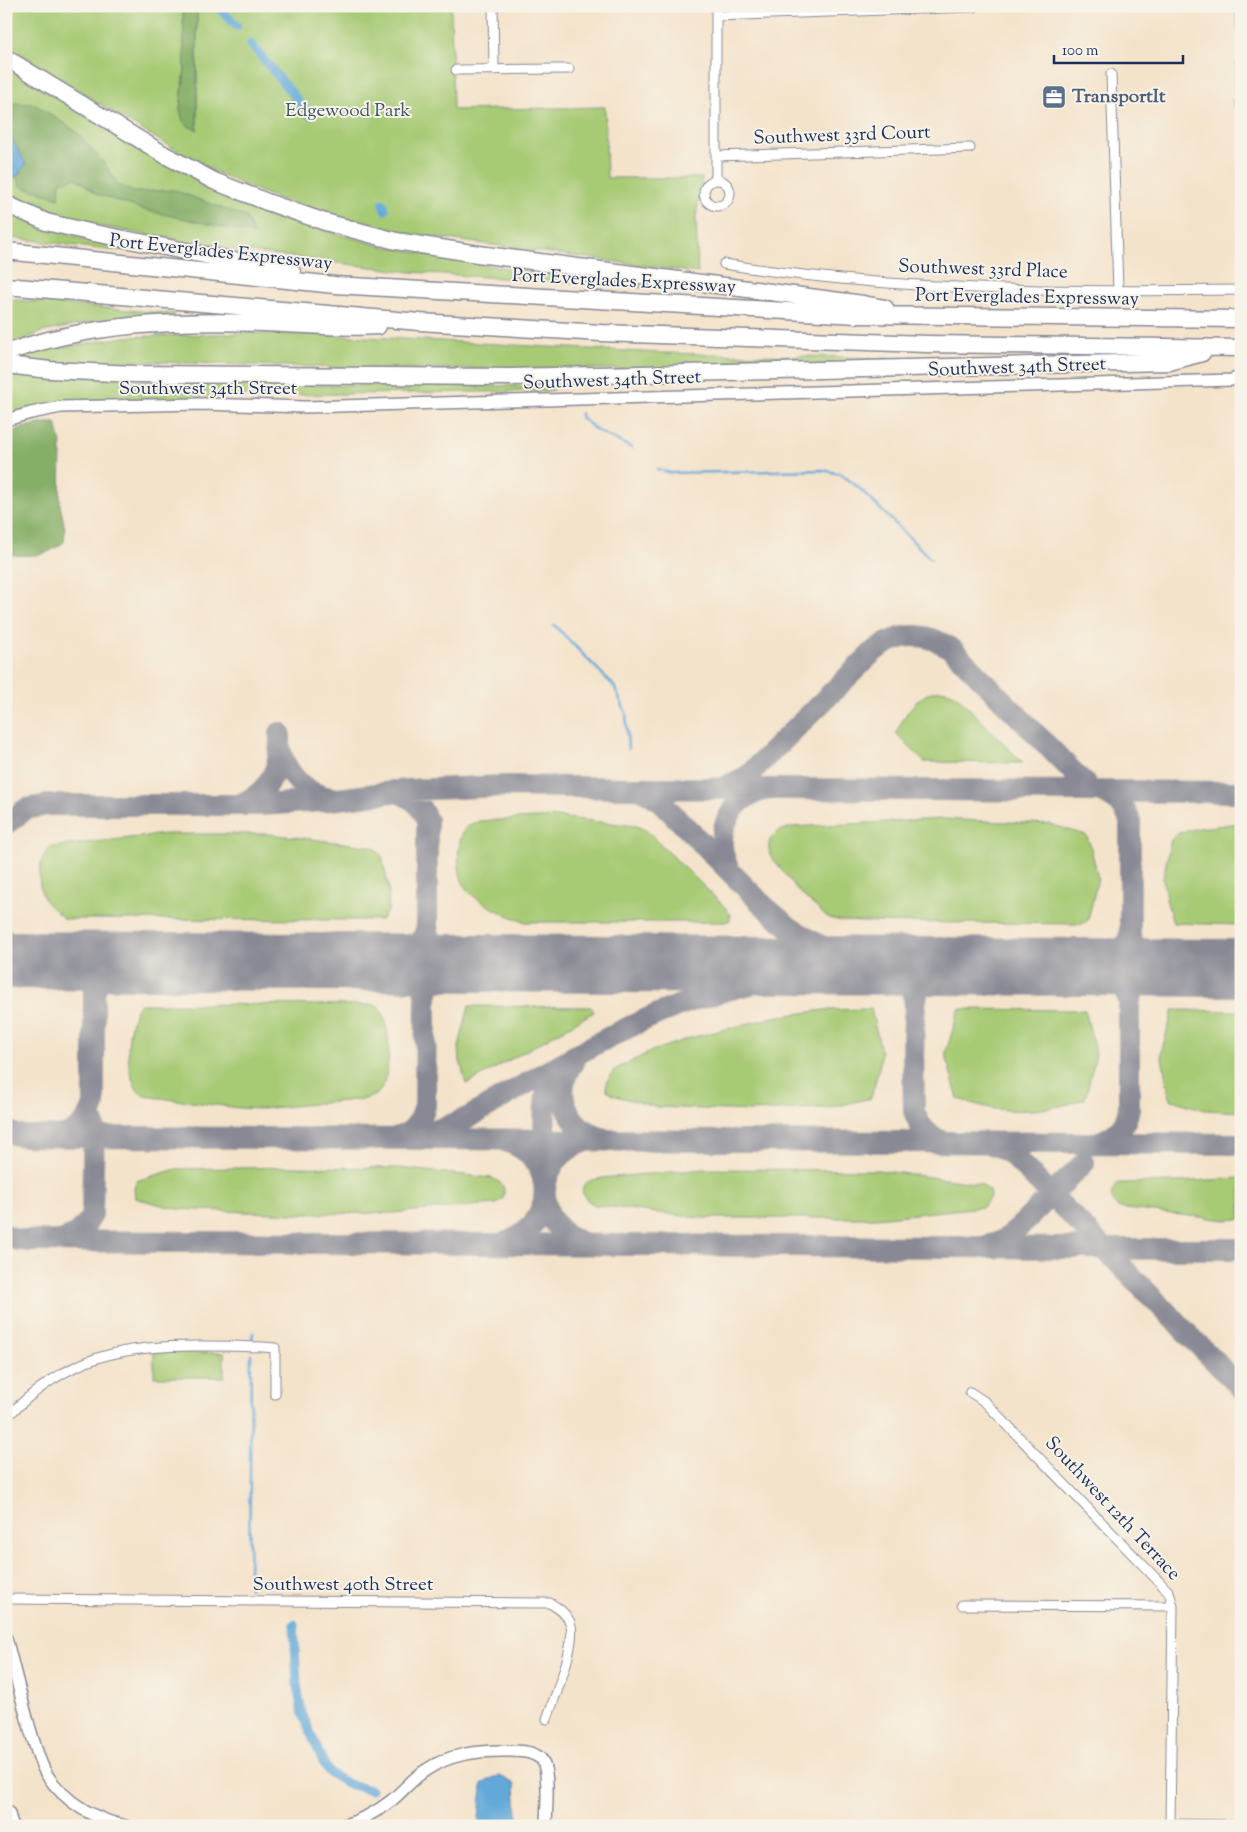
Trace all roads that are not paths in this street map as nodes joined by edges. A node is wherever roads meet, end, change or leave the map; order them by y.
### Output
1 (493, 6) edge
2 (1240, 6) edge
3 (974, 7) edge
4 (716, 11) edge
5 (6, 58) edge
6 (569, 69) dead end
7 (456, 70) dead end
8 (494, 70) junction
9 (1111, 74) dead end
10 (1241, 105) edge
11 (970, 148) dead end
12 (716, 156) junction
13 (716, 180) dead end
14 (6, 204) edge
15 (6, 251) edge
16 (724, 264) dead end
17 (6, 286) edge
18 (335, 286) junction
19 (1118, 290) junction
20 (1241, 290) edge
21 (921, 317) junction
22 (1241, 320) edge
23 (420, 322) junction
24 (1220, 348) junction
25 (1241, 348) edge
26 (6, 353) edge
27 (6, 365) edge
28 (1241, 376) edge
29 (6, 420) edge
30 (970, 1392) dead end
31 (275, 1394) dead end
32 (6, 1418) edge
33 (6, 1599) edge
34 (962, 1604) dead end
35 (1173, 1606) junction
36 (6, 1638) edge
37 (547, 1719) dead end
38 (6, 1813) edge
39 (1170, 1825) edge
40 (1241, 1825) edge
41 (10, 1826) edge
42 (126, 1826) edge
43 (341, 1826) edge
44 (546, 1826) edge

1 - 8 street
2 - 10 street
3 - 4 street
4 - 12 street
5 - 21 highway
6 - 8 street
7 - 8 street
9 - 19 street
11 - 12 street, Southwest 33rd Court
12 - 13 street
14 - 18 highway
15 - 18 highway, Port Everglades Expressway
16 - 19 street, Southwest 33rd Place
17 - 23 highway
18 - 21 highway, Port Everglades Expressway
19 - 20 street, Southwest 33rd Place
21 - 22 highway, Port Everglades Expressway
23 - 24 highway
23 - 26 highway
24 - 25 highway
24 - 27 highway
28 - 29 street, Southwest 34th Street
30 - 35 street, Southwest 12th Terrace
31 - 32 street
33 - 37 street, Southwest 40th Street
34 - 35 street
35 - 39 street, Southwest 12th Terrace
36 - 42 street
38 - 41 highway
39 - 40 street
43 - 44 street

